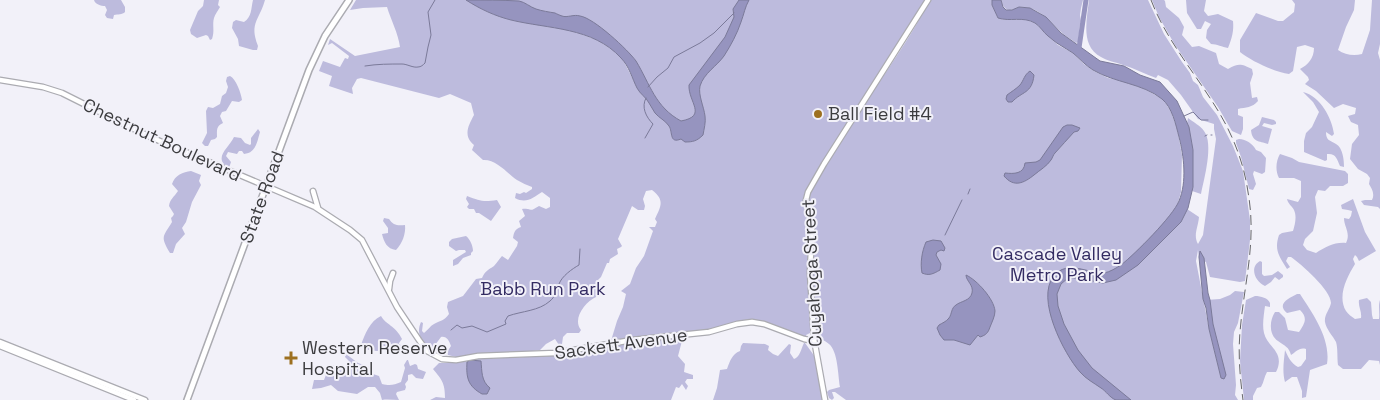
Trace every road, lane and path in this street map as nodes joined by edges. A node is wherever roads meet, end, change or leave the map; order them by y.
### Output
1 (349, 0) edge
2 (928, 0) edge
3 (0, 80) edge
4 (266, 186) junction
5 (313, 192) dead end
6 (318, 208) junction
7 (393, 273) dead end
8 (389, 290) junction
9 (814, 339) junction
10 (0, 342) edge
11 (0, 346) edge
12 (427, 351) joint
13 (134, 400) edge
14 (145, 400) edge
15 (187, 400) edge
16 (825, 400) edge

1 - 4 main road, State Road
2 - 9 street, Cuyahoga Street
3 - 4 street, Chestnut Boulevard
4 - 6 street, Chestnut Boulevard
4 - 15 main road, State Road
5 - 6 street
6 - 8 street, Chestnut Boulevard
7 - 8 street
8 - 12 street, Chestnut Boulevard
9 - 12 street, Sackett Avenue
9 - 16 street, Cuyahoga Street
10 - 14 street
11 - 13 street

